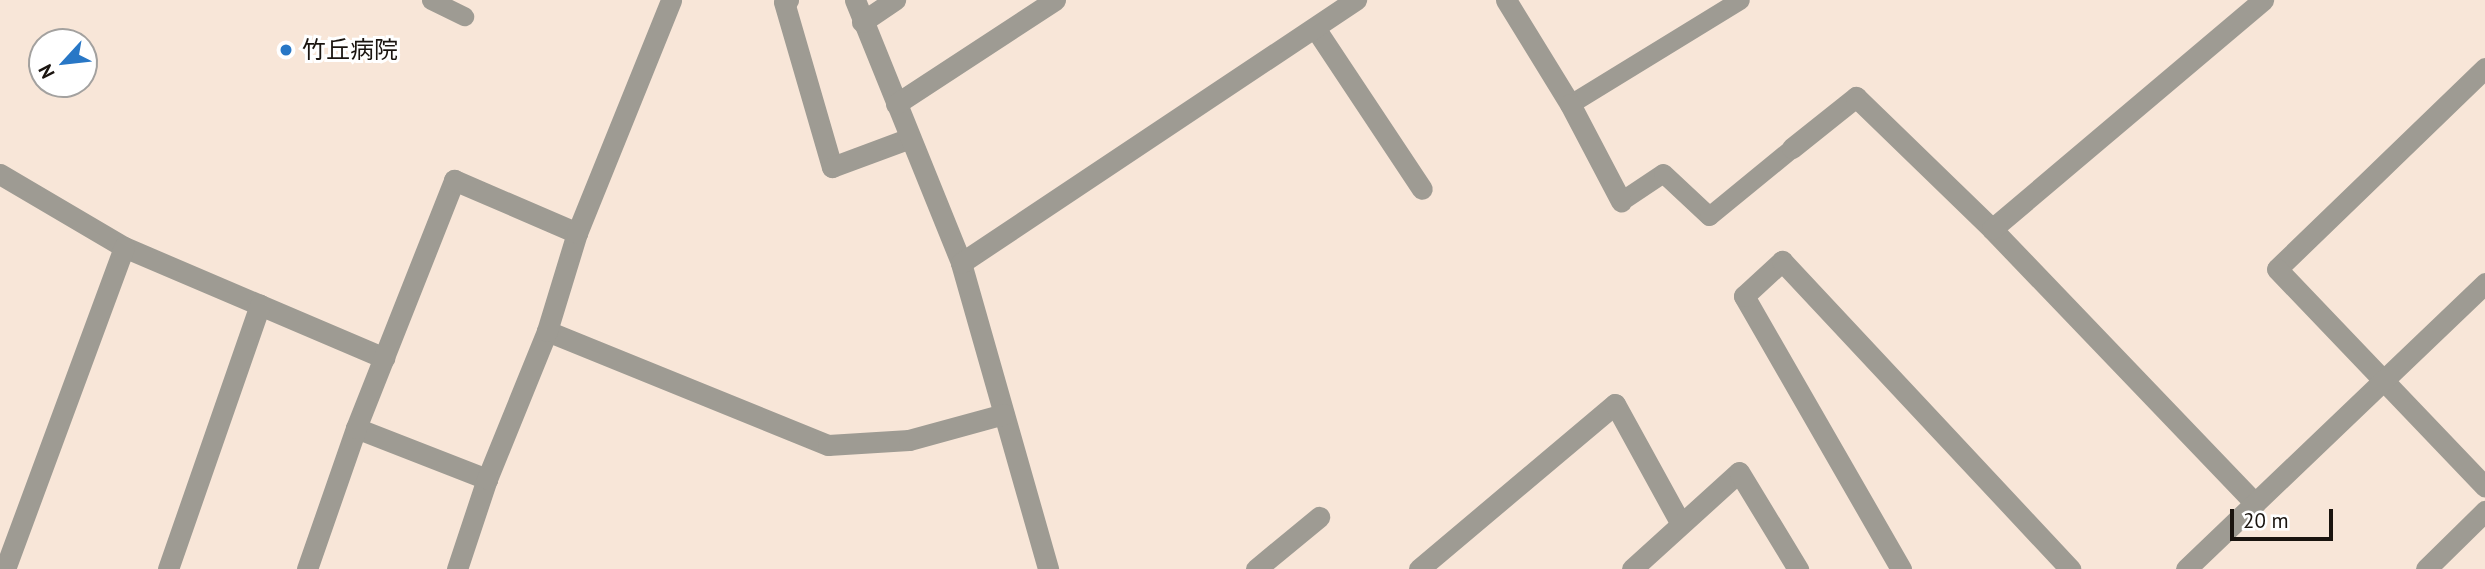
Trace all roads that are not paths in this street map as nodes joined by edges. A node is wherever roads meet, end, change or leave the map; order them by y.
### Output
1 (431, 0) edge
2 (671, 0) edge
3 (788, 0) edge
4 (855, 0) edge
5 (895, 0) edge
6 (1055, 0) edge
7 (1356, 0) edge
8 (1506, 0) edge
9 (1740, 0) edge
10 (2263, 0) edge
11 (464, 16) dead end
12 (862, 22) junction
13 (1315, 28) junction
14 (2485, 68) edge
15 (896, 104) junction
16 (1570, 104) junction
17 (910, 138) junction
18 (1792, 148) joint
19 (0, 174) edge
20 (1422, 189) dead end
21 (1621, 201) joint
22 (1992, 229) junction
23 (577, 233) junction
24 (124, 247) junction
25 (961, 263) junction
26 (2485, 283) edge
27 (260, 305) junction
28 (547, 331) junction
29 (384, 358) junction
30 (2382, 381) junction
31 (1004, 414) junction
32 (356, 428) junction
33 (487, 479) junction
34 (2485, 487) edge
35 (2255, 503) junction
36 (2485, 511) edge
37 (1319, 517) dead end
38 (1680, 522) junction
39 (8, 536) edge
40 (5, 569) edge
41 (169, 569) edge
42 (307, 569) edge
43 (457, 569) edge
44 (1048, 569) edge
45 (1256, 569) edge
46 (1419, 569) edge
47 (1632, 569) edge
48 (1798, 569) edge
49 (1901, 569) edge
50 (2070, 569) edge
51 (2186, 569) edge
52 (2426, 569) edge

1 - 11 lane
2 - 23 street
3 - 17 street
4 - 12 street
5 - 12 street
6 - 15 street
7 - 13 street
8 - 16 street
9 - 16 lane
10 - 22 street
12 - 15 street
13 - 20 street
13 - 25 street
14 - 30 street
15 - 17 street
16 - 21 street
17 - 25 street
18 - 21 lane
18 - 22 street
19 - 24 street
22 - 35 street
23 - 28 street
23 - 29 street
24 - 27 street
24 - 39 street
25 - 31 street
26 - 30 street
27 - 29 street
27 - 41 street
28 - 31 street
28 - 33 street
29 - 32 street
30 - 34 street
30 - 35 street
31 - 44 street
32 - 33 street
32 - 42 street
33 - 43 street
35 - 51 street
36 - 52 street
37 - 45 street
38 - 46 street
38 - 47 street
38 - 48 street
39 - 40 street
49 - 50 street

